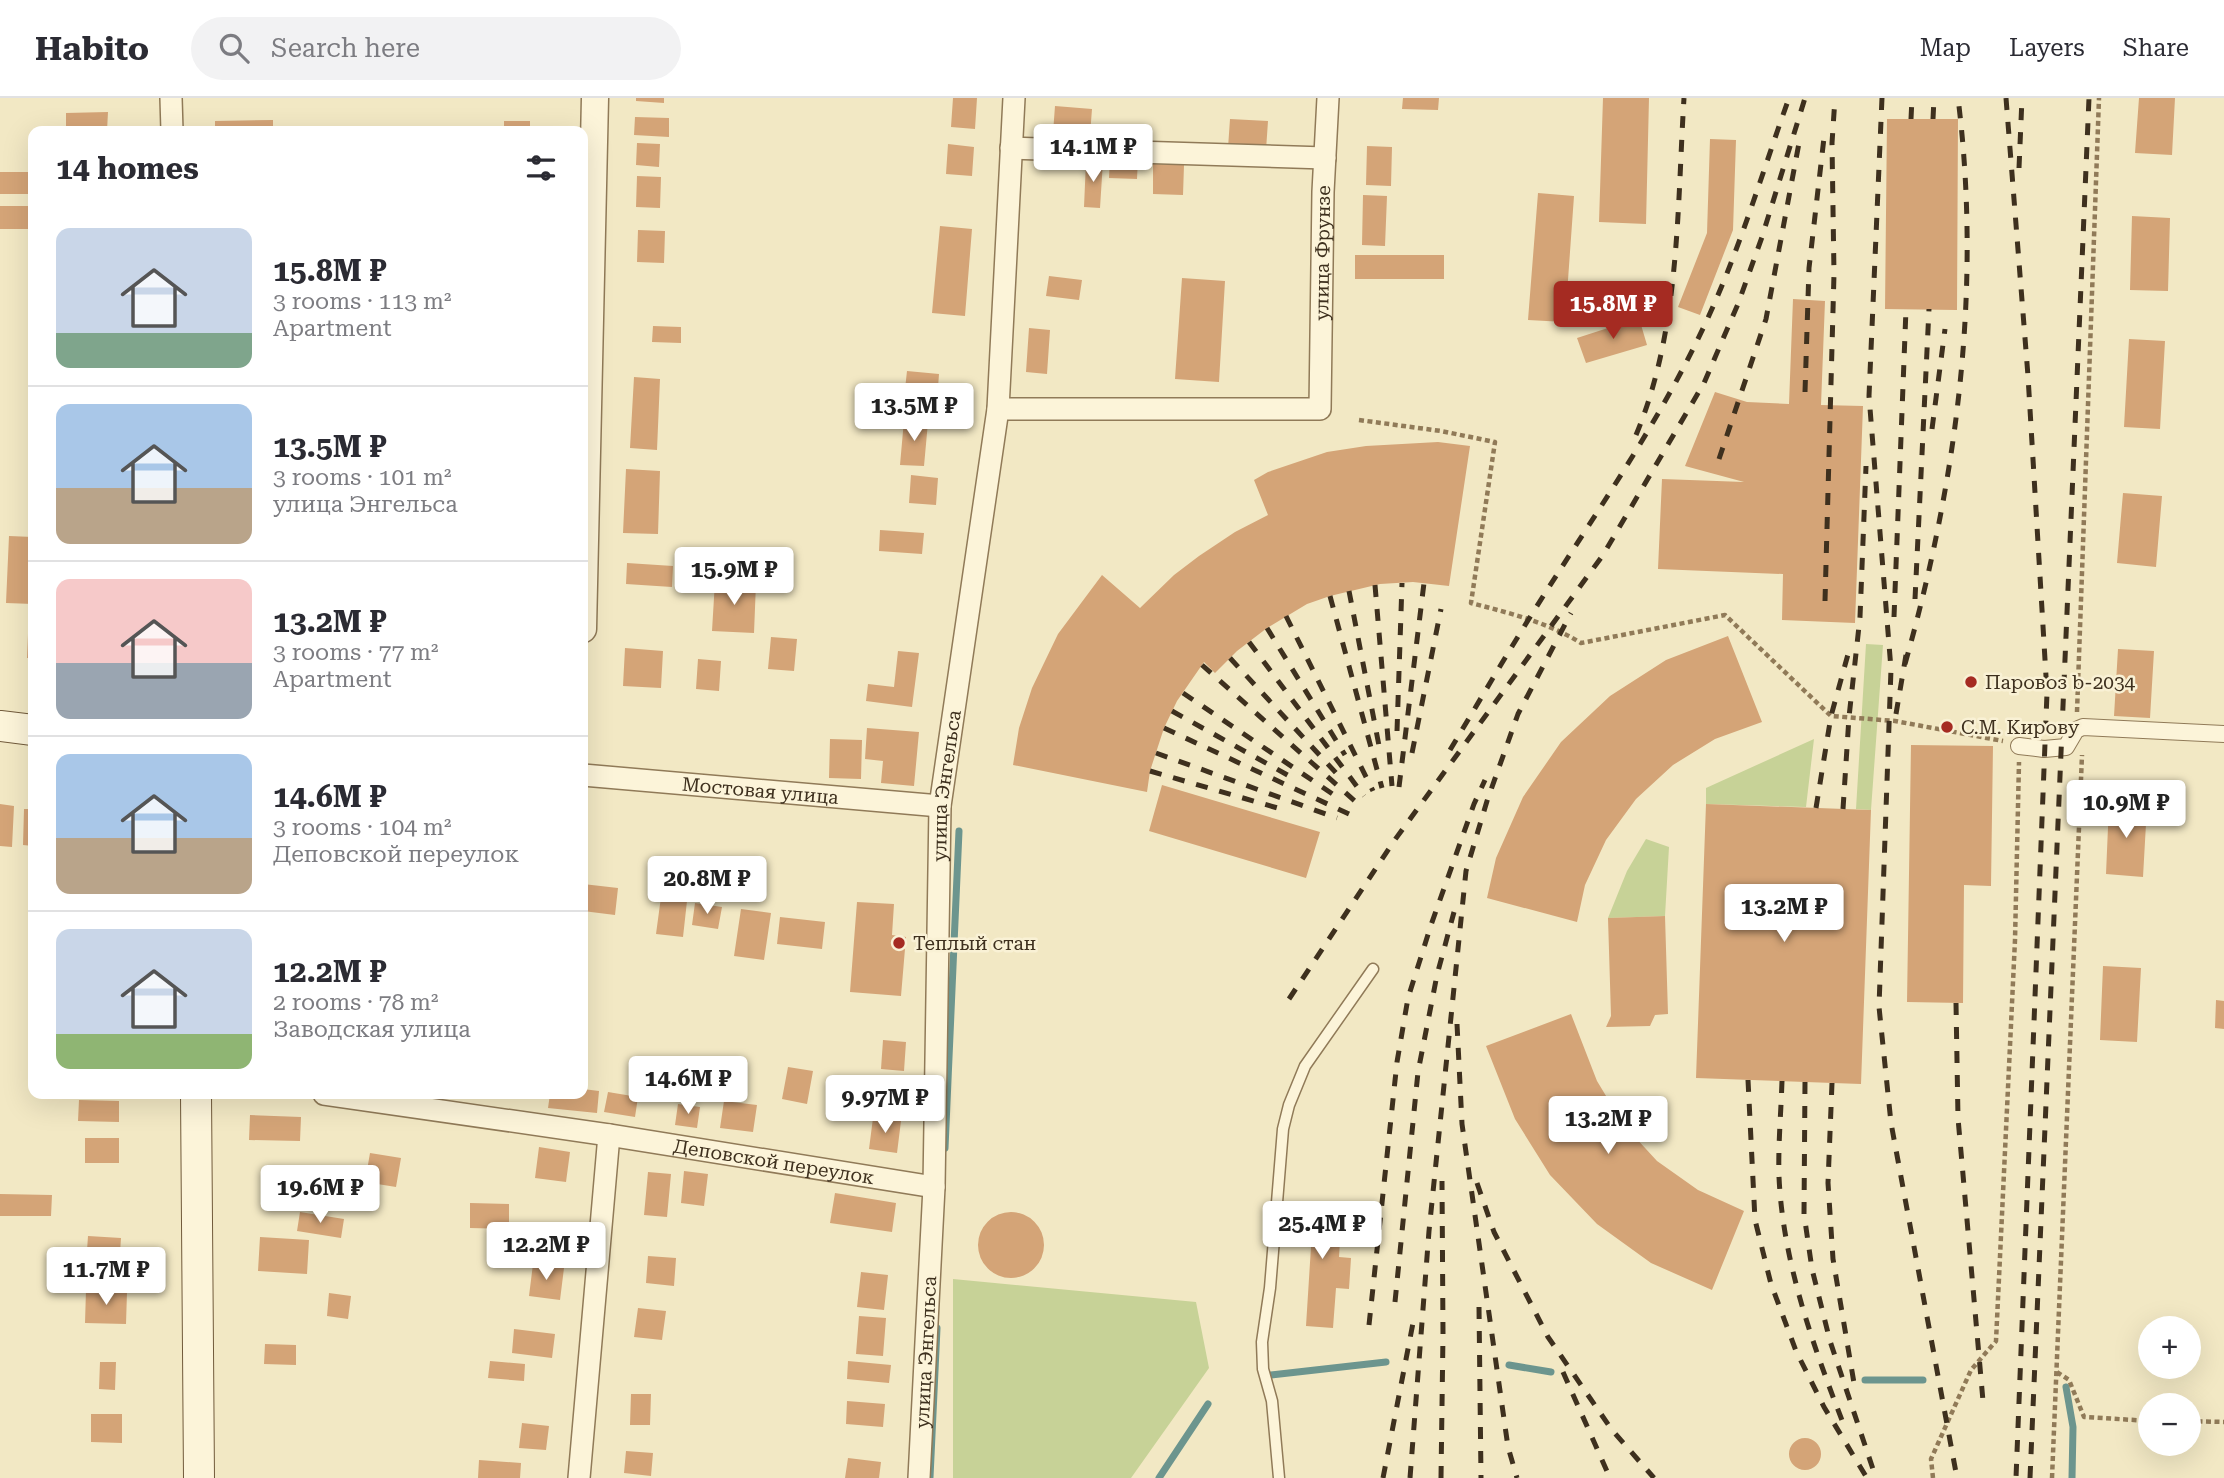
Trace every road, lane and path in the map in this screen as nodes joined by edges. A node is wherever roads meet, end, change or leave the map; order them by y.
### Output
1 (172, 98) edge
2 (596, 98) edge
3 (1014, 98) edge
4 (1328, 98) edge
5 (2099, 98) edge
6 (172, 126) edge
7 (1011, 148) junction
8 (1325, 158) junction
9 (998, 410) junction
10 (1359, 421) dead end
11 (588, 425) edge
12 (0, 726) edge
13 (28, 729) edge
14 (2080, 729) junction
15 (2224, 734) edge
16 (2019, 747) junction
17 (588, 775) edge
18 (940, 806) junction
19 (1373, 969) dead end
20 (195, 1099) edge
21 (359, 1099) edge
22 (609, 1135) junction
23 (934, 1187) junction
24 (2056, 1371) junction
25 (2138, 1420) edge
26 (2201, 1421) edge
27 (2224, 1422) edge
28 (200, 1478) edge
29 (579, 1478) edge
30 (919, 1478) edge
31 (1279, 1478) edge
32 (1933, 1478) edge
33 (2052, 1478) edge

1 - 6 street
2 - 11 street
3 - 7 street, улица Энгельса
4 - 8 street, улица Фрунзе
5 - 14 path
7 - 8 street
7 - 9 street, улица Энгельса
8 - 9 street, улица Фрунзе
9 - 18 street, улица Энгельса
10 - 16 path
12 - 13 main road
14 - 15 street
14 - 16 street
14 - 24 path
16 - 32 path
17 - 18 street, Мостовая улица
18 - 23 street, улица Энгельса
19 - 31 lane
20 - 28 main road
21 - 22 street, Деповской переулок
22 - 23 street, Деповской переулок
22 - 29 street
23 - 30 street, улица Энгельса
24 - 25 path
24 - 33 path
26 - 27 path

